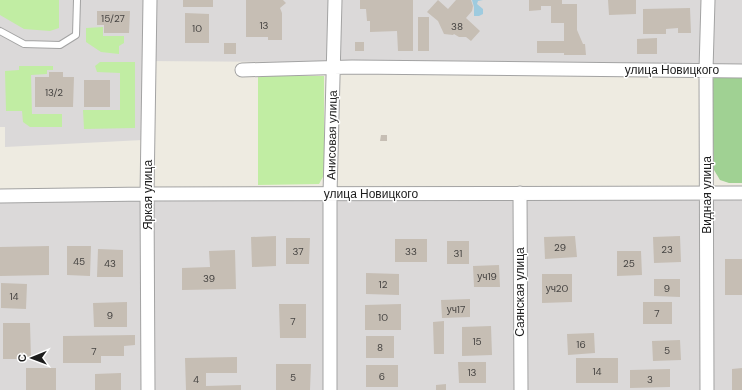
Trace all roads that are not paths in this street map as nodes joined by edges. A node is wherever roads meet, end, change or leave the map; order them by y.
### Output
1 (77, 0) edge
2 (150, 0) edge
3 (334, 0) edge
4 (708, 0) edge
5 (2, 32) edge
6 (0, 39) edge
7 (333, 68) junction
8 (242, 70) dead end
9 (706, 70) junction
10 (742, 71) edge
11 (520, 193) junction
12 (707, 193) junction
13 (742, 193) edge
14 (147, 194) junction
15 (330, 194) junction
16 (0, 196) edge
17 (148, 390) edge
18 (330, 390) edge
19 (520, 390) edge
20 (707, 390) edge

1 - 5 lane
2 - 14 street, Яркая улица
3 - 7 street, Анисовая улица
4 - 9 street, Видная улица
5 - 6 lane
7 - 8 street, улица Новицкого
7 - 9 street, улица Новицкого
7 - 15 street, Анисовая улица
9 - 10 street, улица Новицкого
9 - 12 street, Видная улица
11 - 12 street, улица Новицкого
11 - 15 street, улица Новицкого
11 - 19 street, Саянская улица
12 - 13 street, улица Новицкого
12 - 20 street, Видная улица
14 - 15 street, улица Новицкого
14 - 16 street, улица Новицкого
14 - 17 street, Яркая улица
15 - 18 street, Анисовая улица

